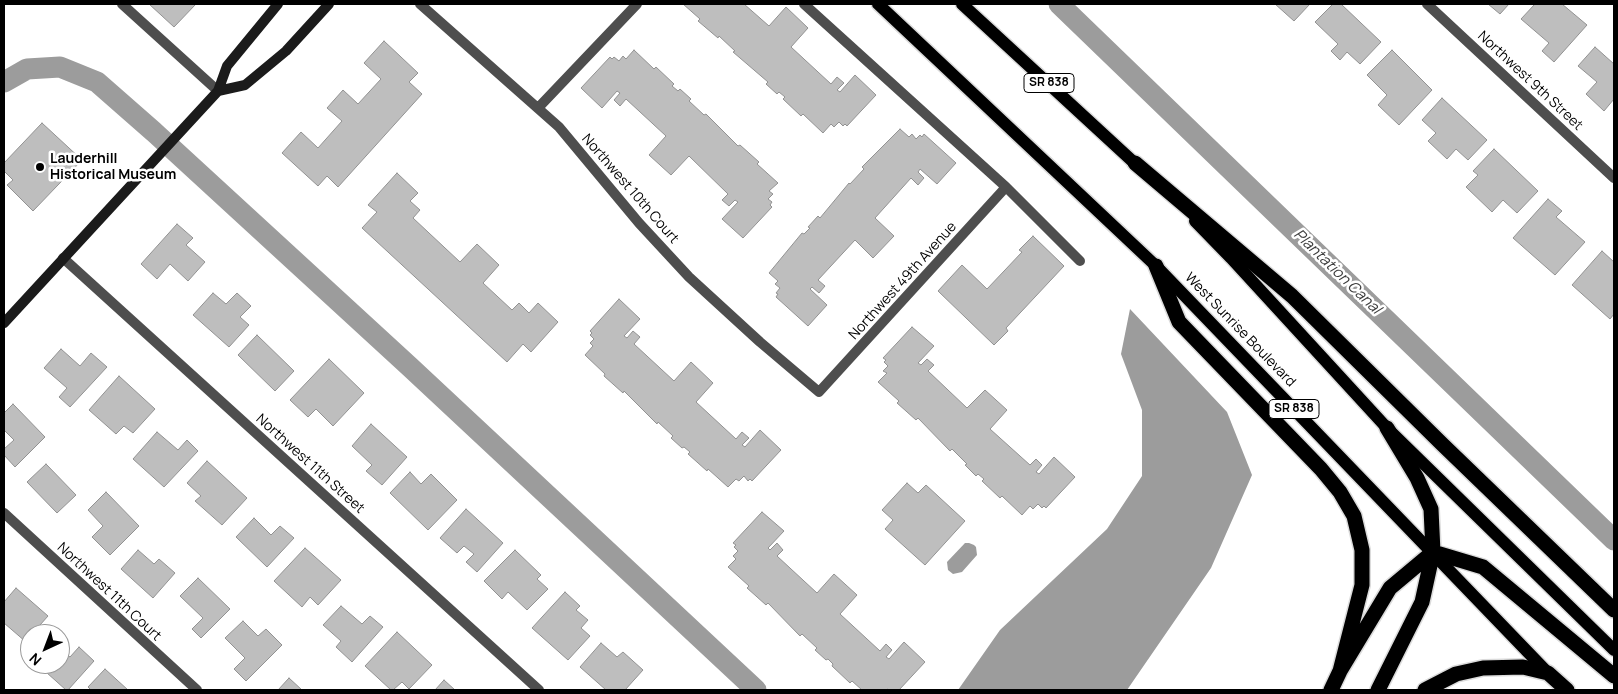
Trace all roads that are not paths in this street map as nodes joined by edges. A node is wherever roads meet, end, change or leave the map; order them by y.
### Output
1 (122, 4) edge
2 (278, 4) edge
3 (329, 4) edge
4 (420, 4) edge
5 (638, 4) edge
6 (804, 4) edge
7 (878, 4) edge
8 (962, 4) edge
9 (1427, 4) edge
10 (218, 92) junction
11 (538, 108) junction
12 (1135, 163) junction
13 (1614, 178) edge
14 (1006, 187) junction
15 (63, 258) junction
16 (1080, 261) dead end
17 (1156, 266) junction
18 (4, 323) edge
19 (819, 392) joint
20 (1387, 428) junction
21 (4, 513) edge
22 (1433, 552) junction
23 (1614, 610) edge
24 (1614, 650) edge
25 (1340, 670) junction
26 (1548, 673) junction
27 (1614, 676) edge
28 (197, 690) edge
29 (539, 690) edge
30 (1331, 690) edge
31 (1378, 690) edge
32 (1425, 690) edge
33 (1566, 690) edge

1 - 10 street
2 - 10 street
3 - 10 street
4 - 11 street, Northwest 10th Court
5 - 11 street
6 - 14 street
7 - 17 main road, West Sunrise Boulevard / SR 838
8 - 12 main road, SR 838
9 - 13 street, Northwest 9th Street
10 - 15 street
11 - 19 street, Northwest 10th Court
12 - 20 main road, SR 838
12 - 23 highway
14 - 16 street
14 - 19 street, Northwest 49th Avenue
15 - 18 street
15 - 29 street, Northwest 11th Street
17 - 22 main road, West Sunrise Boulevard / SR 838
17 - 25 highway
20 - 22 highway
20 - 24 main road, SR 838
21 - 28 street, Northwest 11th Court
22 - 25 highway
22 - 26 main road, West Sunrise Boulevard / SR 838
22 - 27 highway
22 - 31 highway
25 - 30 highway
26 - 32 highway
26 - 33 highway, West Sunrise Boulevard / SR 838

